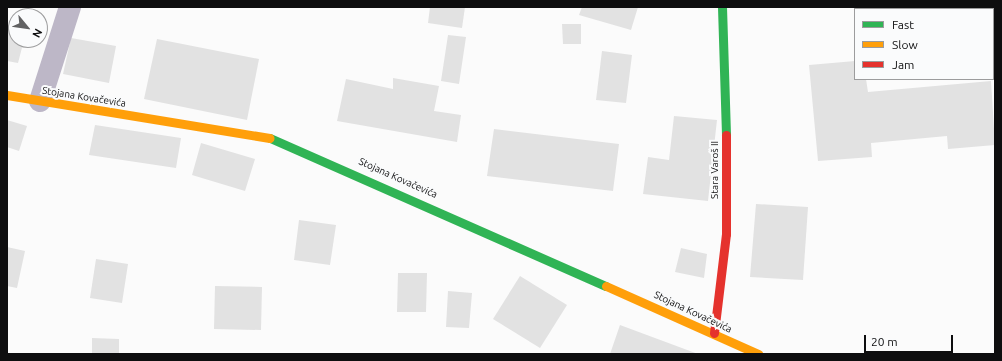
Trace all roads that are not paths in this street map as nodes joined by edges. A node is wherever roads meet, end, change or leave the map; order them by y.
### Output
1 (70, 7) edge
2 (722, 7) edge
3 (7, 95) edge
4 (40, 101) junction
5 (714, 333) junction
6 (758, 354) edge

1 - 4 street
2 - 5 street, Stara Varoš II
3 - 4 street, Stojana Kovačevića
4 - 5 street, Stojana Kovačevića
5 - 6 street, Stojana Kovačevića

